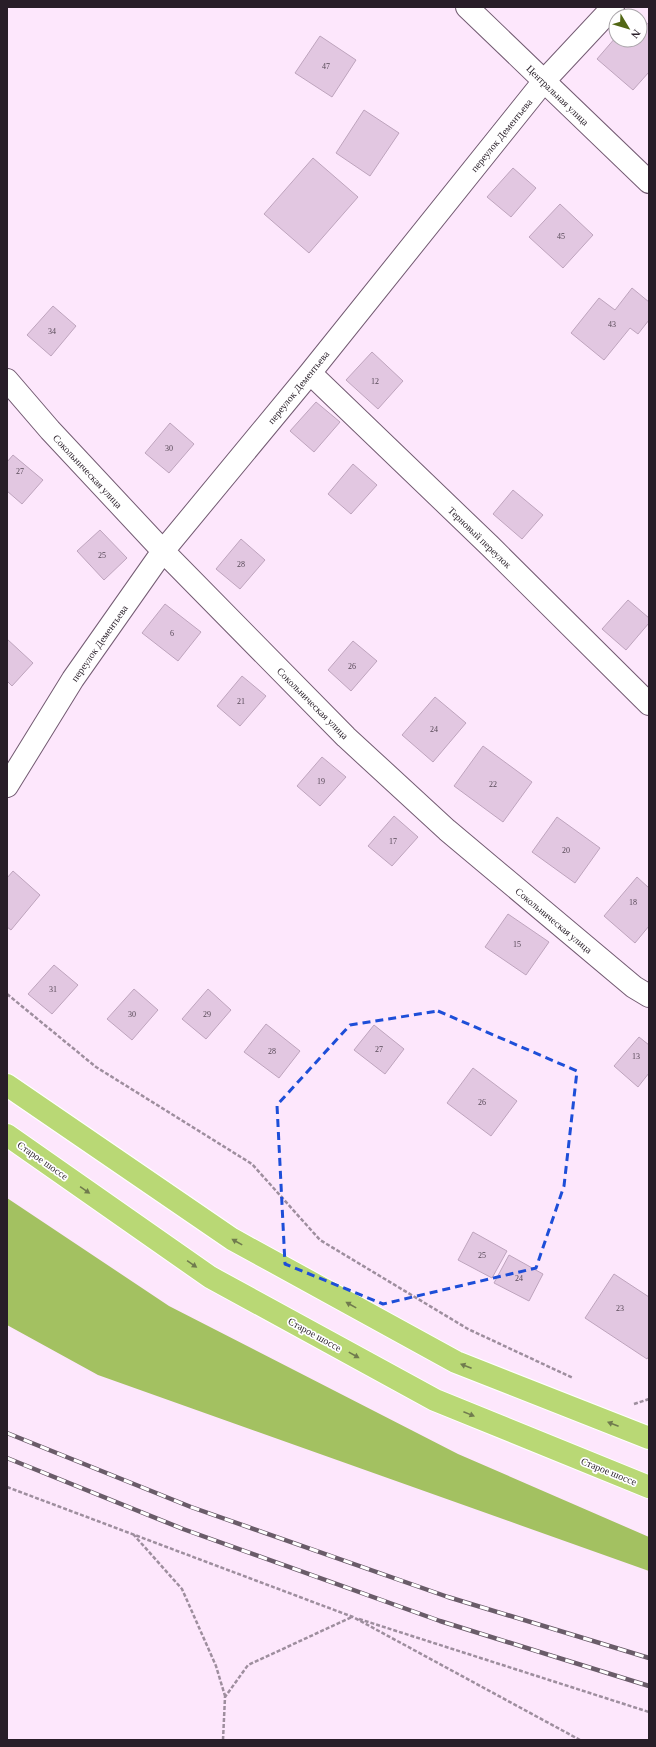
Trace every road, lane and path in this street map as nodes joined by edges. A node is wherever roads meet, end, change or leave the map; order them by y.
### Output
1 (467, 7) edge
2 (613, 7) edge
3 (544, 81) junction
4 (649, 182) edge
5 (310, 373) junction
6 (7, 380) edge
7 (163, 551) junction
8 (649, 704) edge
9 (7, 786) edge
10 (7, 994) edge
11 (649, 996) edge
12 (14, 1090) edge
13 (7, 1135) edge
14 (574, 1379) dead end
15 (649, 1399) edge
16 (631, 1405) dead end
17 (649, 1438) edge
18 (7, 1487) edge
19 (649, 1487) edge
20 (132, 1534) junction
21 (353, 1617) junction
22 (225, 1697) junction
23 (649, 1712) edge
24 (223, 1740) edge
25 (580, 1740) edge

1 - 3 street, Центральная улица
2 - 3 street, переулок Дементьева
3 - 4 street, Центральная улица
3 - 5 street, переулок Дементьева
5 - 7 street, переулок Дементьева
5 - 8 street, Терновый переулок
6 - 7 street, Сокольническая улица
7 - 9 street, переулок Дементьева
7 - 11 street, Сокольническая улица
10 - 14 path
17 -> 12 highway
13 -> 19 highway, Старое шоссе
15 - 16 path
18 - 20 path
20 - 21 path
20 - 22 path
21 - 22 path
21 - 23 path
21 - 25 path
22 - 24 path

